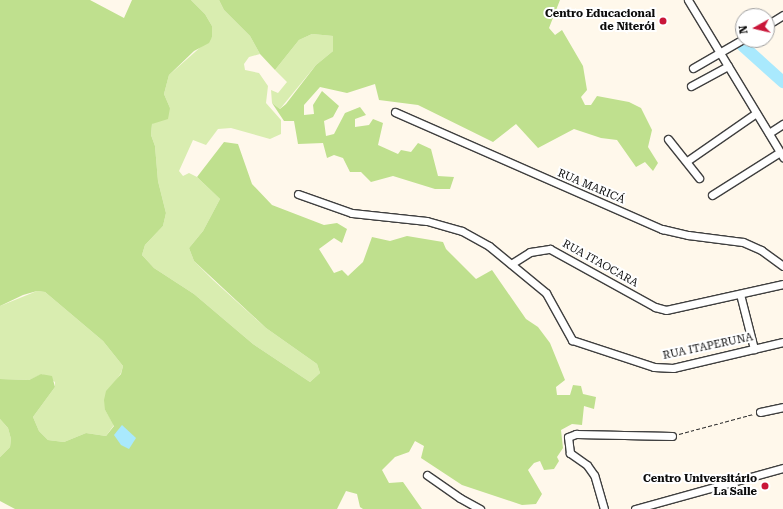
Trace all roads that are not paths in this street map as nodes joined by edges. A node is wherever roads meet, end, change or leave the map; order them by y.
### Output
1 (688, 0) edge
2 (735, 44) edge
3 (721, 53) junction
4 (728, 66) junction
5 (694, 68) dead end
6 (691, 86) dead end
7 (395, 112) dead end
8 (756, 113) junction
9 (783, 124) edge
10 (769, 133) junction
11 (668, 139) dead end
12 (782, 154) edge
13 (687, 162) junction
14 (699, 178) dead end
15 (298, 194) dead end
16 (712, 196) dead end
17 (511, 264) junction
18 (783, 266) edge
19 (783, 284) edge
20 (740, 294) junction
21 (783, 342) edge
22 (754, 349) junction
23 (783, 407) edge
24 (760, 412) road end
25 (672, 436) road end
26 (783, 468) edge
27 (427, 475) dead end
28 (480, 509) edge
29 (604, 509) edge
30 (635, 509) edge

1 - 3 street
2 - 3 street
3 - 4 street
3 - 5 street
4 - 6 street
4 - 8 street
7 - 18 street, RUA MARICÁ
8 - 10 street
8 - 13 street
9 - 10 street
10 - 12 street
11 - 13 street
12 - 16 street
13 - 14 street
15 - 17 street
17 - 20 street, RUA ITAOCARA
17 - 22 street, RUA ITAPERUNA
19 - 20 street, RUA ITAOCARA
20 - 22 street
21 - 22 street, RUA ITAPERUNA
23 - 24 street
25 - 29 street
26 - 30 street
27 - 28 street

